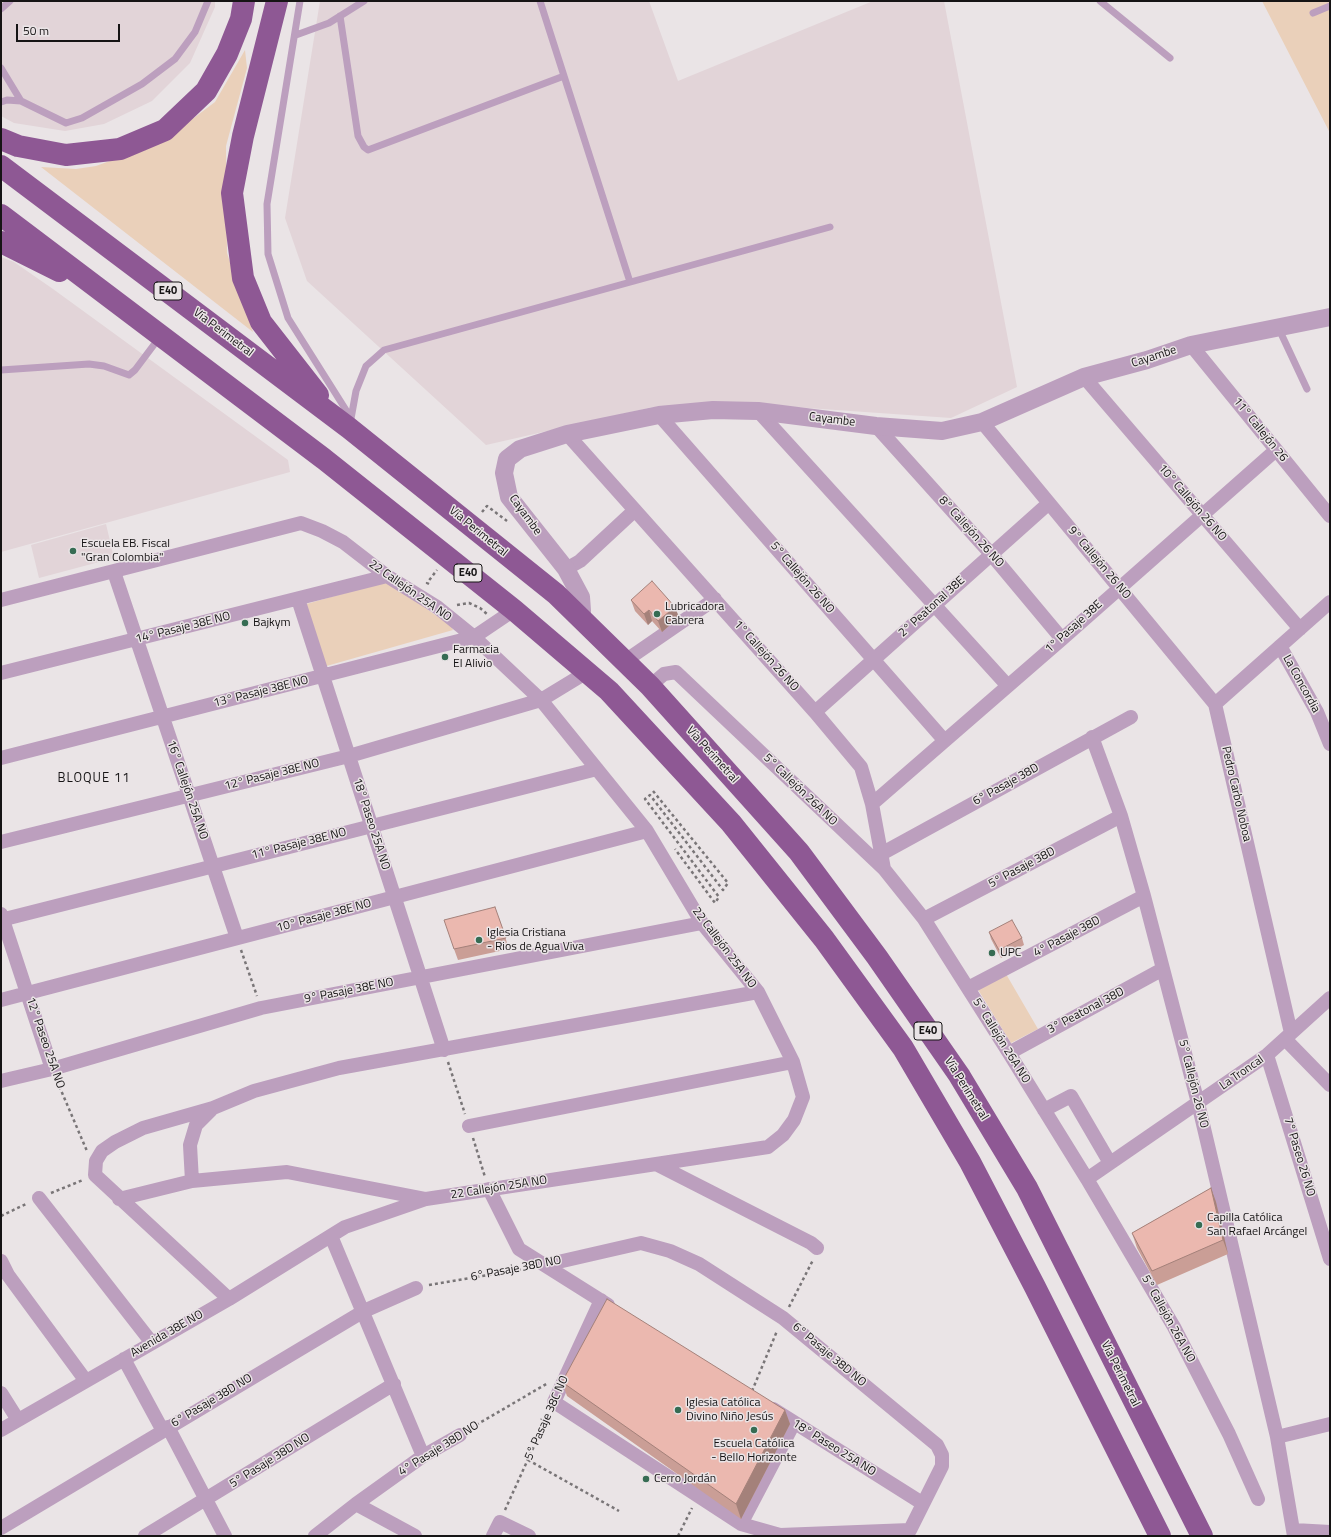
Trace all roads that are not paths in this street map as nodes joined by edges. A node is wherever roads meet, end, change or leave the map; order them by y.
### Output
1 (10, 1) edge
2 (208, 1) edge
3 (244, 1) edge
4 (277, 1) edge
5 (300, 1) edge
6 (364, 1) edge
7 (540, 1) edge
8 (1100, 1) edge
9 (1330, 6) edge
10 (1, 9) edge
11 (1313, 13) dead end
12 (340, 16) junction
13 (296, 35) junction
14 (1170, 58) dead end
15 (1, 68) edge
16 (564, 76) junction
17 (21, 101) junction
18 (1, 102) edge
19 (1, 139) edge
20 (1, 166) edge
21 (1, 215) edge
22 (830, 227) dead end
23 (1, 242) edge
24 (630, 282) junction
25 (118, 302) junction
26 (1330, 317) edge
27 (1278, 327) junction
28 (161, 335) junction
29 (1191, 345) junction
30 (1, 370) edge
31 (1084, 377) junction
32 (1307, 389) dead end
33 (758, 411) junction
34 (659, 415) junction
35 (345, 421) junction
36 (982, 422) junction
37 (876, 426) junction
38 (567, 434) junction
39 (1276, 450) junction
40 (1049, 503) junction
41 (635, 510) junction
42 (1202, 515) junction
43 (1330, 516) edge
44 (991, 554) junction
45 (566, 569) junction
46 (114, 572) junction
47 (387, 576) junction
48 (1119, 588) junction
49 (298, 599) junction
50 (715, 599) junction
51 (1, 600) edge
52 (1330, 602) edge
53 (934, 605) junction
54 (505, 616) junction
55 (581, 618) junction
56 (1300, 629) junction
57 (474, 637) junction
58 (1062, 639) junction
59 (137, 640) junction
60 (1280, 646) junction
61 (874, 660) junction
62 (625, 662) junction
63 (587, 672) junction
64 (1, 673) edge
65 (323, 676) junction
66 (1007, 685) junction
67 (650, 686) junction
68 (541, 700) junction
69 (1215, 704) junction
70 (816, 712) junction
71 (162, 717) junction
72 (1131, 717) dead end
73 (1092, 737) junction
74 (944, 740) junction
75 (1329, 740) edge
76 (349, 756) junction
77 (1, 758) edge
78 (597, 769) junction
79 (189, 796) junction
80 (872, 804) junction
81 (1121, 816) junction
82 (371, 826) junction
83 (646, 831) junction
84 (1, 842) edge
85 (881, 854) junction
86 (212, 866) junction
87 (884, 869) junction
88 (1144, 896) junction
89 (394, 897) junction
90 (2, 918) edge
91 (924, 919) junction
92 (702, 923) junction
93 (237, 938) junction
94 (1163, 969) junction
95 (420, 977) junction
96 (968, 988) junction
97 (758, 992) junction
98 (27, 993) junction
99 (1330, 998) edge
100 (1, 1000) edge
101 (1288, 1036) junction
102 (444, 1050) junction
103 (1009, 1053) junction
104 (1267, 1055) junction
105 (793, 1062) junction
106 (52, 1069) junction
107 (1, 1081) edge
108 (1330, 1084) edge
109 (1198, 1103) junction
110 (213, 1108) junction
111 (1044, 1110) junction
112 (469, 1126) dead end
113 (1110, 1163) junction
114 (656, 1164) junction
115 (1087, 1179) junction
116 (192, 1181) junction
117 (489, 1189) junction
118 (39, 1198) dead end
119 (119, 1199) junction
120 (426, 1199) junction
121 (331, 1236) junction
122 (817, 1248) dead end
123 (1329, 1251) edge
124 (1, 1261) edge
125 (545, 1265) junction
126 (416, 1288) road end
127 (229, 1299) junction
128 (601, 1300) junction
129 (364, 1311) junction
130 (620, 1313) edge
131 (152, 1343) junction
132 (124, 1359) junction
133 (86, 1381) junction
134 (394, 1384) junction
135 (1, 1393) edge
136 (763, 1403) edge
137 (18, 1420) junction
138 (794, 1423) junction
139 (1330, 1424) edge
140 (166, 1429) junction
141 (1, 1430) edge
142 (460, 1435) road end
143 (1277, 1437) junction
144 (424, 1456) junction
145 (1258, 1499) dead end
146 (207, 1500) junction
147 (922, 1503) junction
148 (356, 1504) junction
149 (741, 1524) junction
150 (1, 1528) edge
151 (1330, 1532) edge
152 (1294, 1533) edge
153 (145, 1536) edge
154 (225, 1536) edge
155 (315, 1536) edge
156 (415, 1536) edge
157 (493, 1536) edge
158 (529, 1536) edge
159 (1160, 1536) edge
160 (1202, 1536) edge

1 - 10 lane
2 - 17 lane
3 - 19 highway
4 - 35 highway
5 - 13 lane
6 - 12 lane
7 - 16 lane
8 - 14 lane
9 - 11 lane
12 - 13 lane
12 - 16 lane
13 - 35 lane
15 - 17 lane
16 - 24 lane
17 - 18 lane
20 - 35 highway, Vía Perimetral / E40
21 - 25 highway, E40
22 - 24 lane
23 - 25 highway
24 - 35 lane
25 - 28 highway, E40
26 - 27 street, Cayambe
27 - 29 street, Cayambe
27 - 32 lane
28 - 30 lane
28 - 54 highway, E40
29 - 31 street, Cayambe
29 - 39 street, 11° Callejón 26
31 - 36 street, Cayambe
31 - 42 street, 10° Callejón 26 NO
33 - 34 street, Cayambe
33 - 37 street, Cayambe
33 - 53 street
34 - 38 street, Cayambe
34 - 61 street, 5° Callejón 26 NO
35 - 55 highway, Vía Perimetral / E40
36 - 37 street, Cayambe
36 - 40 street, 9° Callejón 26 NO
37 - 44 street, 8° Callejón 26 NO
38 - 41 street, 1° Callejón 26 NO
38 - 45 street, Cayambe
39 - 42 street, 1° Pasaje 38E
39 - 43 street, 11° Callejón 26
40 - 44 street, 2° Peatonal 38E
40 - 48 street, 9° Callejón 26 NO
41 - 45 street
41 - 50 street, 1° Callejón 26 NO
42 - 48 street, 1° Pasaje 38E
42 - 56 street, 10° Callejón 26 NO
44 - 53 street, 2° Peatonal 38E
44 - 58 street, 8° Callejón 26 NO
45 - 55 street, Cayambe
46 - 47 street, 22 Callejón 25A NO
46 - 51 street, 22 Callejón 25A NO
46 - 59 street, 16° Callejón 25A NO
47 - 49 street, 14° Pasaje 38E NO
47 - 57 street, 22 Callejón 25A NO
48 - 58 street, 1° Pasaje 38E
48 - 69 street, 9° Callejón 26 NO
49 - 59 street, 14° Pasaje 38E NO
49 - 65 street, 18° Paseo 25A NO
50 - 62 street
50 - 70 street, 1° Callejón 26 NO
52 - 56 street
53 - 61 street, 2° Peatonal 38E
53 - 66 street
54 - 57 street, 13° Pasaje 38E NO
54 - 63 highway, E40
55 - 62 highway, Vía Perimetral / E40
56 - 60 street
57 - 65 street, 13° Pasaje 38E NO
57 - 68 street, 22 Callejón 25A NO
58 - 66 street, 1° Pasaje 38E
59 - 64 street, 14° Pasaje 38E NO
59 - 71 street, 16° Callejón 25A NO
60 - 69 street
60 - 75 street, La Concordia
61 - 70 street, 2° Peatonal 38E
61 - 74 street, 5° Callejón 26 NO
62 - 67 highway, Vía Perimetral / E40
63 - 68 street, 12° Pasaje 38E NO
63 - 159 highway, E40
65 - 71 street, 13° Pasaje 38E NO
65 - 76 street, 18° Paseo 25A NO
66 - 74 street, 1° Pasaje 38E
67 - 87 street, 5° Callejón 26A NO
67 - 160 highway, Vía Perimetral / E40
68 - 76 street, 12° Pasaje 38E NO
68 - 78 street, 22 Callejón 25A NO
69 - 101 street, Pedro Carbo Noboa
70 - 80 street, 1° Callejón 26 NO
71 - 77 street, 13° Pasaje 38E NO
71 - 79 street, 16° Callejón 25A NO
72 - 73 street, 6° Pasaje 38D
73 - 81 street, 5° Callejón 26 NO
73 - 85 street, 6° Pasaje 38D
74 - 80 street, 1° Pasaje 38E
76 - 79 street, 12° Pasaje 38E NO
76 - 82 street, 18° Paseo 25A NO
78 - 82 street, 11° Pasaje 38E NO
78 - 83 street, 22 Callejón 25A NO
79 - 84 street, 12° Pasaje 38E NO
79 - 86 street, 16° Callejón 25A NO
80 - 85 street, 1° Callejón 26 NO
81 - 88 street, 5° Callejón 26 NO
81 - 91 street, 5° Pasaje 38D
82 - 86 street, 11° Pasaje 38E NO
82 - 89 street, 18° Paseo 25A NO
83 - 89 street, 10° Pasaje 38E NO
83 - 92 street, 22 Callejón 25A NO
85 - 87 street, 1° Callejón 26 NO
86 - 90 street, 11° Pasaje 38E NO
86 - 93 street, 16° Callejón 25A NO
87 - 91 street, 5° Callejón 26A NO
88 - 94 street, 5° Callejón 26 NO
88 - 96 street, 4° Pasaje 38D
89 - 93 street, 10° Pasaje 38E NO
89 - 95 street, 18° Paseo 25A NO
90 - 98 street, 12° Paseo 25A NO
91 - 96 street, 5° Callejón 26A NO
92 - 95 street, 9° Pasaje 38E NO
92 - 97 street, 22 Callejón 25A NO
93 - 98 street, 10° Pasaje 38E NO
94 - 103 street, 3° Peatonal 38D
94 - 109 street, 5° Callejón 26 NO
95 - 102 street, 18° Paseo 25A NO
95 - 106 street, 9° Pasaje 38E NO
96 - 103 street, 5° Callejón 26A NO
97 - 102 street
97 - 105 street, 22 Callejón 25A NO
98 - 100 street, 10° Pasaje 38E NO
98 - 106 street, 12° Paseo 25A NO
99 - 101 street, La Troncal
101 - 104 street, La Troncal
101 - 108 street
102 - 110 street
103 - 111 street, 5° Callejón 26A NO
104 - 109 street, La Troncal
104 - 123 street, 7° Paseo 26 NO
105 - 112 street
105 - 114 street, 22 Callejón 25A NO
106 - 107 street, 9° Pasaje 38E NO
109 - 113 street, La Troncal
109 - 143 street, 5° Callejón 26 NO
110 - 116 street
110 - 119 street
111 - 113 street
111 - 115 street, 5° Callejón 26A NO
113 - 115 street, La Troncal
114 - 117 street, 22 Callejón 25A NO
114 - 122 street
115 - 145 street, 5° Callejón 26A NO
116 - 119 street
116 - 120 street
117 - 120 street, 22 Callejón 25A NO
117 - 125 street
118 - 131 street
119 - 127 street
120 - 121 street, 22 Callejón 25A NO
121 - 127 street, Avenida 38E NO
121 - 129 street
124 - 133 street
125 - 128 street
125 - 147 street, 6° Pasaje 38D NO
126 - 129 street, 6° Pasaje 38D NO
127 - 131 street, Avenida 38E NO
128 - 130 street
128 - 149 street, 5° Pasaje 38C NO
129 - 134 street
129 - 140 street, 6° Pasaje 38D NO
131 - 132 street, Avenida 38E NO
132 - 133 street, Avenida 38E NO
132 - 140 street
133 - 137 street, Avenida 38E NO
134 - 144 street
134 - 146 street, 5° Pasaje 38D NO
135 - 137 street
136 - 138 street, 18° Paseo 25A NO
137 - 141 street, Avenida 38E NO
138 - 147 street, 18° Paseo 25A NO
138 - 149 street
139 - 143 street
140 - 146 street
140 - 150 street, 6° Pasaje 38D NO
142 - 144 street, 4° Pasaje 38D NO
143 - 152 street, 5° Callejón 26 NO
144 - 148 street, 4° Pasaje 38D NO
146 - 153 street, 5° Pasaje 38D NO
146 - 154 street
147 - 149 street, 6° Pasaje 38D NO
148 - 155 street, 4° Pasaje 38D NO
148 - 156 street
151 - 152 street
157 - 158 street

